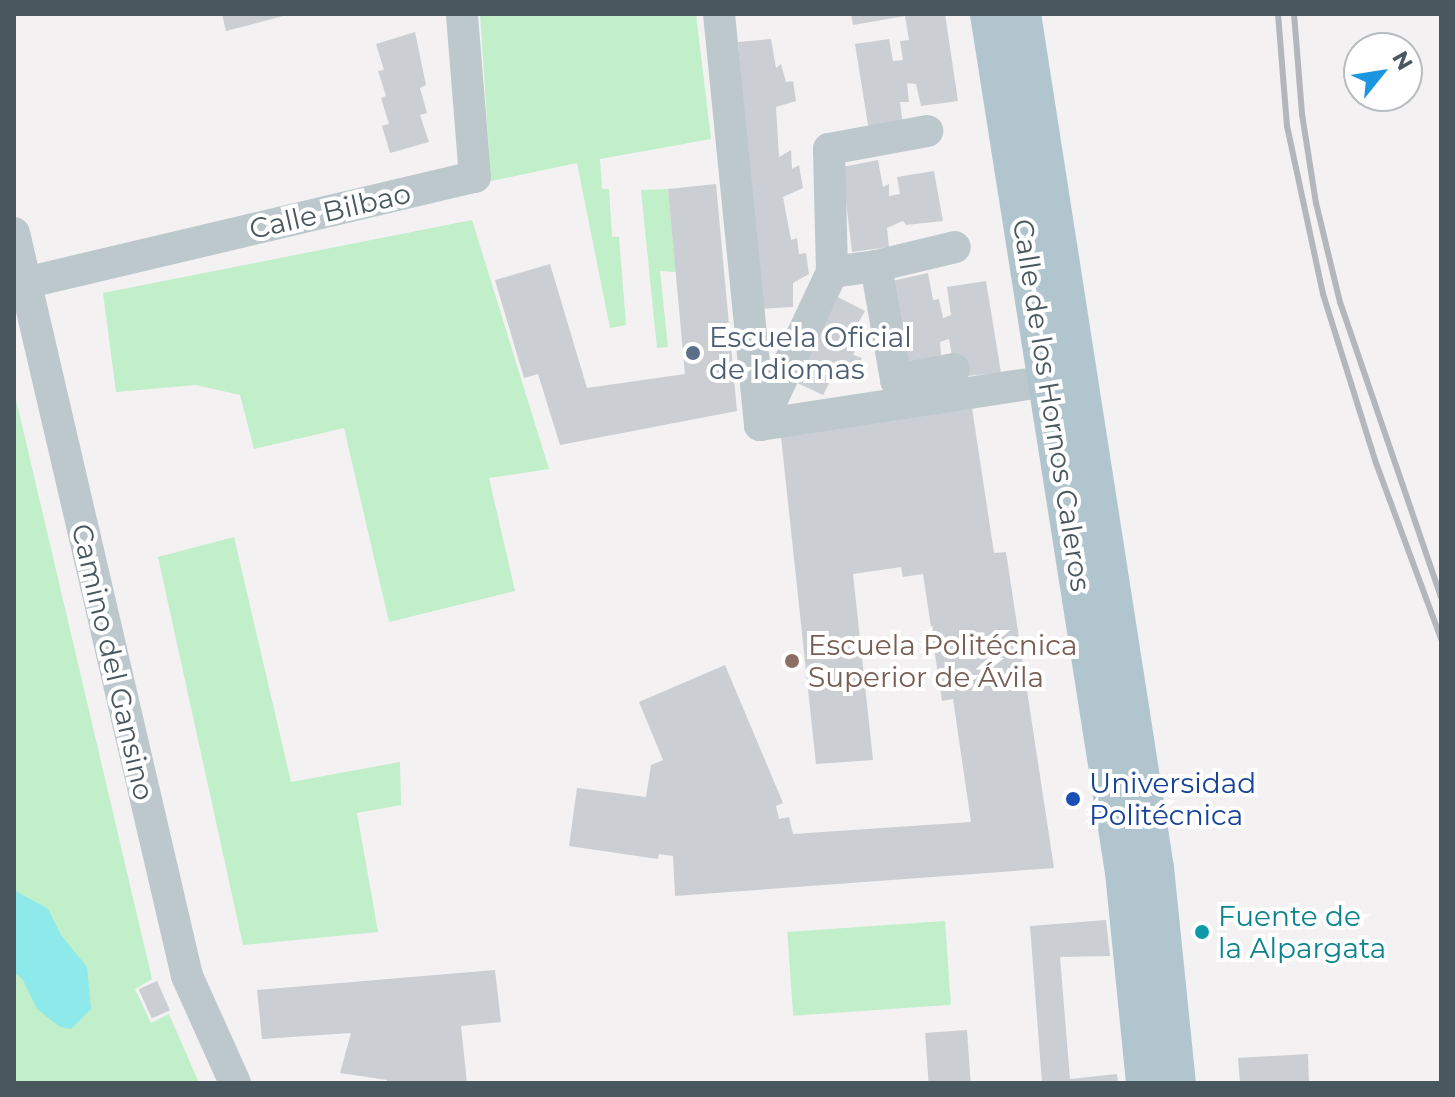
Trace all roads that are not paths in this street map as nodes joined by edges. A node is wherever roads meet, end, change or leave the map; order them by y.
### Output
1 (462, 14) edge
2 (990, 14) edge
3 (1021, 14) edge
4 (728, 15) edge
5 (927, 131) dead end
6 (14, 233) edge
7 (955, 247) dead end
8 (876, 266) junction
9 (832, 272) junction
10 (25, 283) junction
11 (954, 369) dead end
12 (1048, 381) junction
13 (760, 425) junction
14 (235, 1083) edge
15 (1146, 1083) edge
16 (1176, 1083) edge

1 - 10 street, Calle Bilbao
2 - 12 main road, Calle de los Hornos Caleros
3 - 16 main road, Calle de los Hornos Caleros
4 - 13 street
5 - 9 street
6 - 10 street, Camino del Gansino
7 - 8 street
8 - 9 street
8 - 11 street
9 - 13 street
10 - 14 street, Camino del Gansino
12 - 13 street
12 - 15 main road, Calle de los Hornos Caleros

